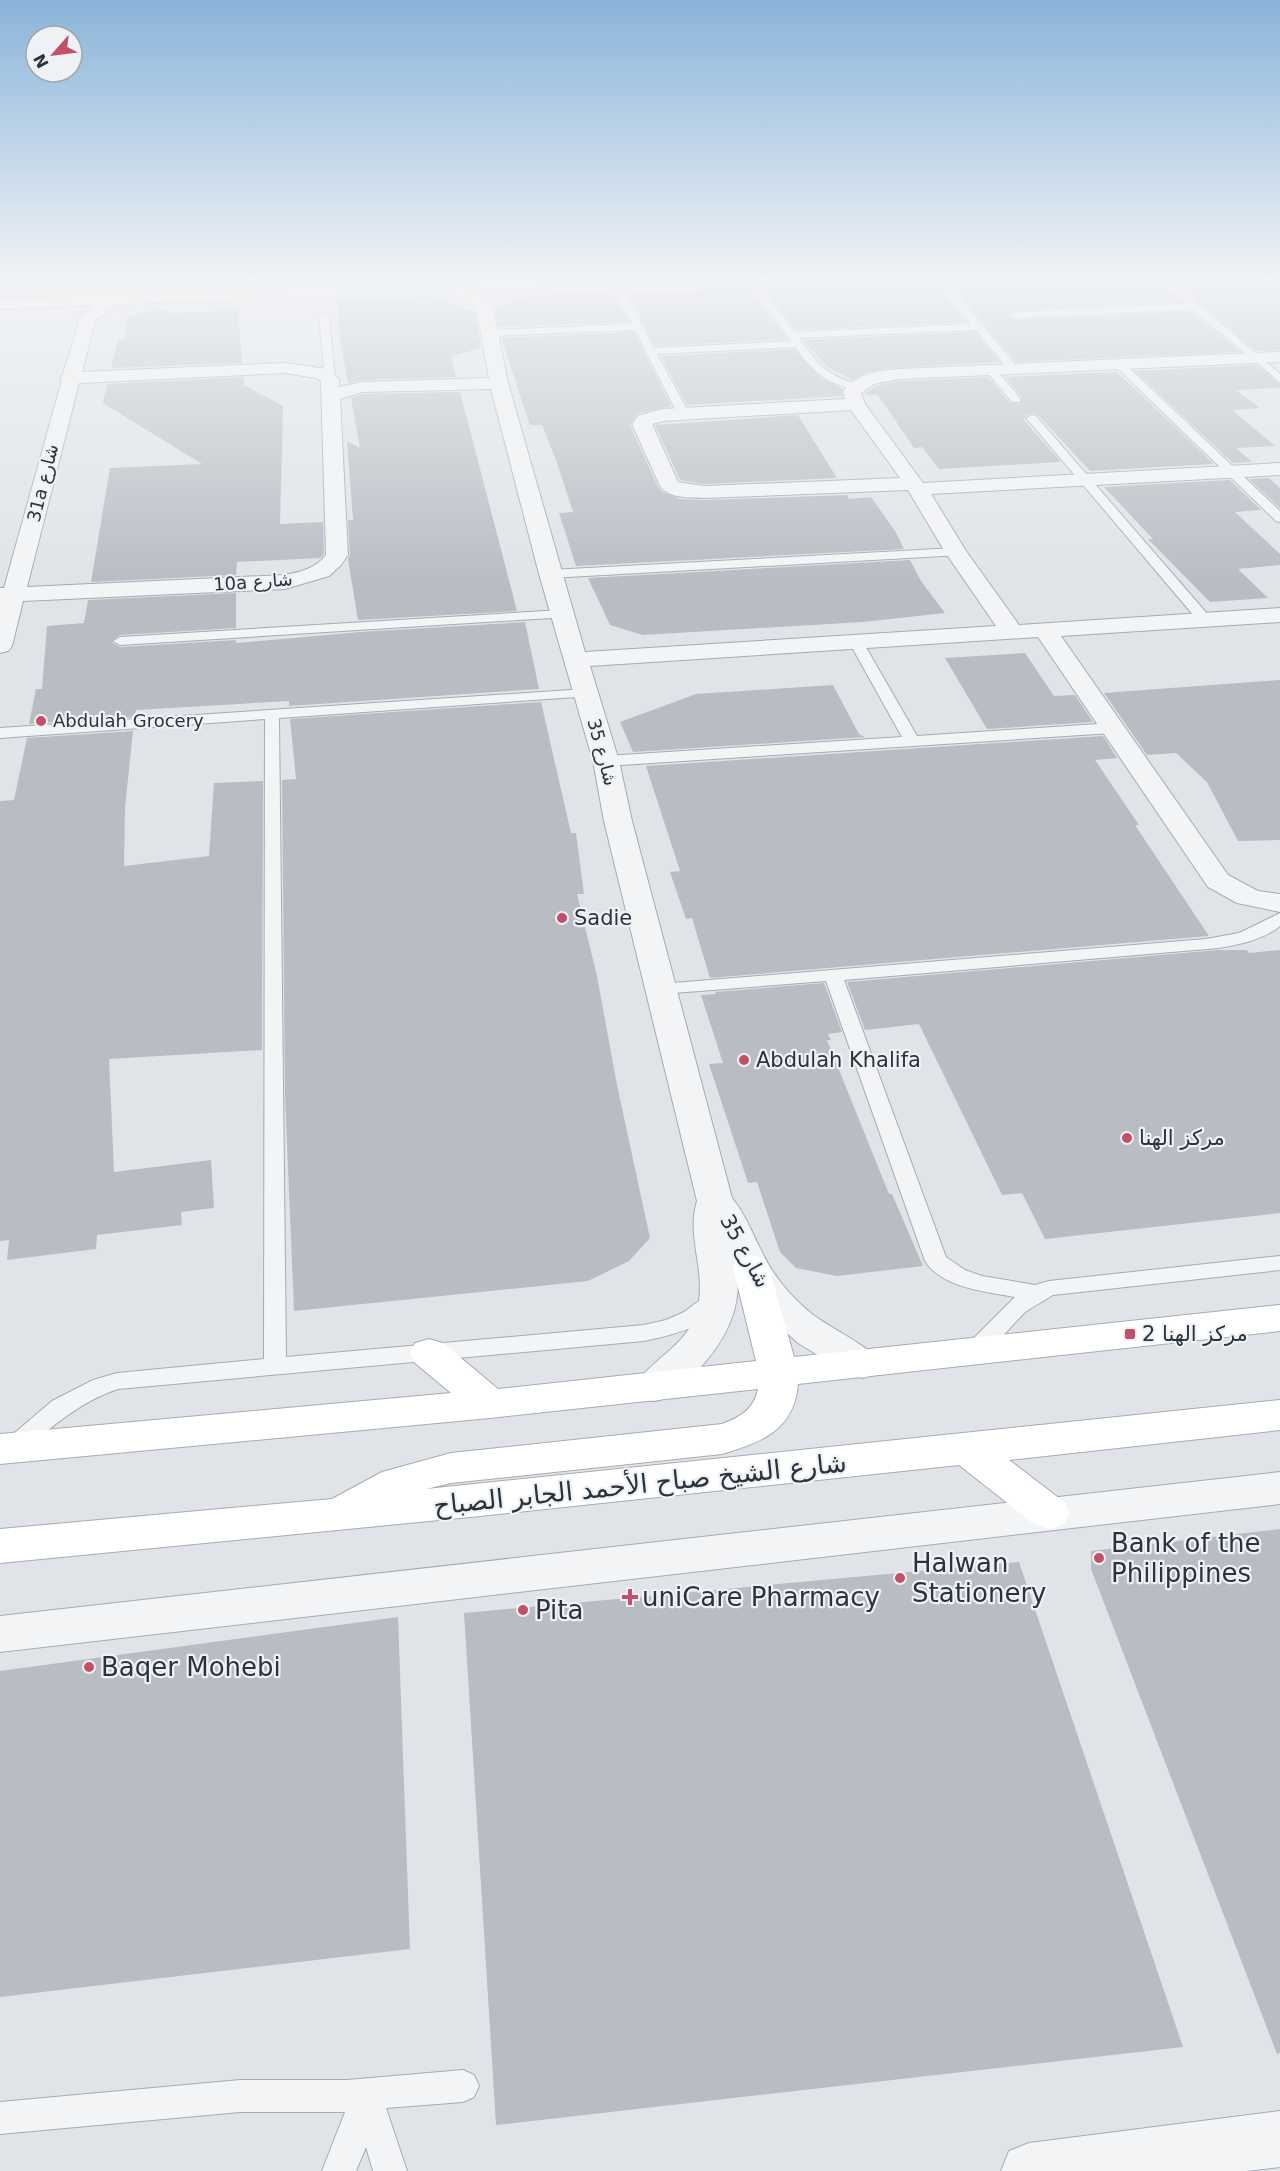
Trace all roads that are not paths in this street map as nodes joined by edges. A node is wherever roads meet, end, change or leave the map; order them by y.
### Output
1 (69, 379) edge
2 (326, 379) edge
3 (330, 379) edge
4 (665, 379) edge
5 (830, 379) edge
6 (880, 379) edge
7 (999, 379) edge
8 (1135, 379) edge
9 (499, 382) joint
10 (331, 387) junction
11 (856, 395) junction
12 (1016, 400) dead end
13 (683, 413) junction
14 (1032, 418) dead end
15 (1280, 469) edge
16 (1232, 472) junction
17 (1084, 480) junction
18 (916, 487) junction
19 (1280, 518) edge
20 (956, 552) junction
21 (550, 574) junction
22 (7, 595) edge
23 (562, 614) junction
24 (1272, 616) edge
25 (1205, 620) junction
26 (1045, 630) junction
27 (1012, 632) junction
28 (1280, 635) edge
29 (120, 641) dead end
30 (856, 642) junction
31 (0, 646) edge
32 (576, 660) junction
33 (586, 693) junction
34 (272, 714) junction
35 (1112, 728) junction
36 (0, 733) edge
37 (912, 741) junction
38 (606, 761) junction
39 (1280, 903) edge
40 (1280, 918) edge
41 (833, 975) junction
42 (661, 989) junction
43 (715, 1201) junction
44 (1280, 1263) edge
45 (751, 1267) junction
46 (1035, 1293) junction
47 (719, 1294) junction
48 (1280, 1318) edge
49 (429, 1353) junction
50 (974, 1353) junction
51 (863, 1364) junction
52 (275, 1367) junction
53 (779, 1373) junction
54 (654, 1387) junction
55 (490, 1404) junction
56 (1280, 1415) edge
57 (6, 1448) edge
58 (967, 1450) junction
59 (1280, 1488) edge
60 (1048, 1513) junction
61 (341, 1515) junction
62 (0, 1546) edge
63 (0, 1634) edge
64 (463, 2086) dead end
65 (366, 2095) junction
66 (0, 2118) edge
67 (1280, 2139) edge
68 (339, 2171) edge
69 (390, 2171) edge
70 (1031, 2171) edge

1 - 22 street, 31a شارع
2 - 10 street
3 - 10 lane
4 - 13 lane
5 - 11 lane
6 - 11 street
7 - 12 lane
8 - 16 lane
9 - 10 street
9 - 21 street, شارع 35
10 - 22 street, 10a شارع
11 - 13 street
11 - 18 street
13 - 18 street
14 - 17 lane
15 - 16 street
16 - 17 street
16 - 19 lane
17 - 18 street
17 - 25 lane
18 - 20 street
20 - 21 lane
20 - 27 street
21 - 23 street, شارع 35
22 - 31 street, 31a شارع
23 - 29 lane
23 - 32 street, شارع 35
24 - 25 street
24 - 28 street
25 - 26 street
26 - 27 street
26 - 35 street
27 - 30 street
30 - 32 street
30 - 37 lane
32 - 33 street, شارع 35
33 - 34 lane
33 - 38 street, شارع 35
34 - 36 lane
34 - 52 lane
35 - 37 lane
35 - 39 street
37 - 38 lane
38 - 42 street, شارع 35
40 - 41 lane
41 - 42 lane
41 - 46 lane
42 - 43 street, شارع 35
43 - 45 street, شارع 35
43 - 47 street, شارع 35
44 - 46 lane
45 - 51 street, شارع 35
45 - 53 main road
46 - 50 lane
47 - 49 lane
47 - 54 street, شارع 35
48 - 50 main road
49 - 52 lane
49 - 55 main road
50 - 51 main road
51 - 53 main road
52 - 57 lane
53 - 54 main road
53 - 61 main road
54 - 55 main road
55 - 57 main road
56 - 58 main road, شارع الشيخ صباح الأحمد الجابر الصباح
58 - 60 main road
58 - 61 main road, شارع الشيخ صباح الأحمد الجابر الصباح
59 - 60 street
60 - 63 street
61 - 62 main road, شارع الشيخ صباح الأحمد الجابر الصباح
64 - 65 lane
65 - 66 lane
65 - 68 lane
65 - 69 lane
67 - 70 street

